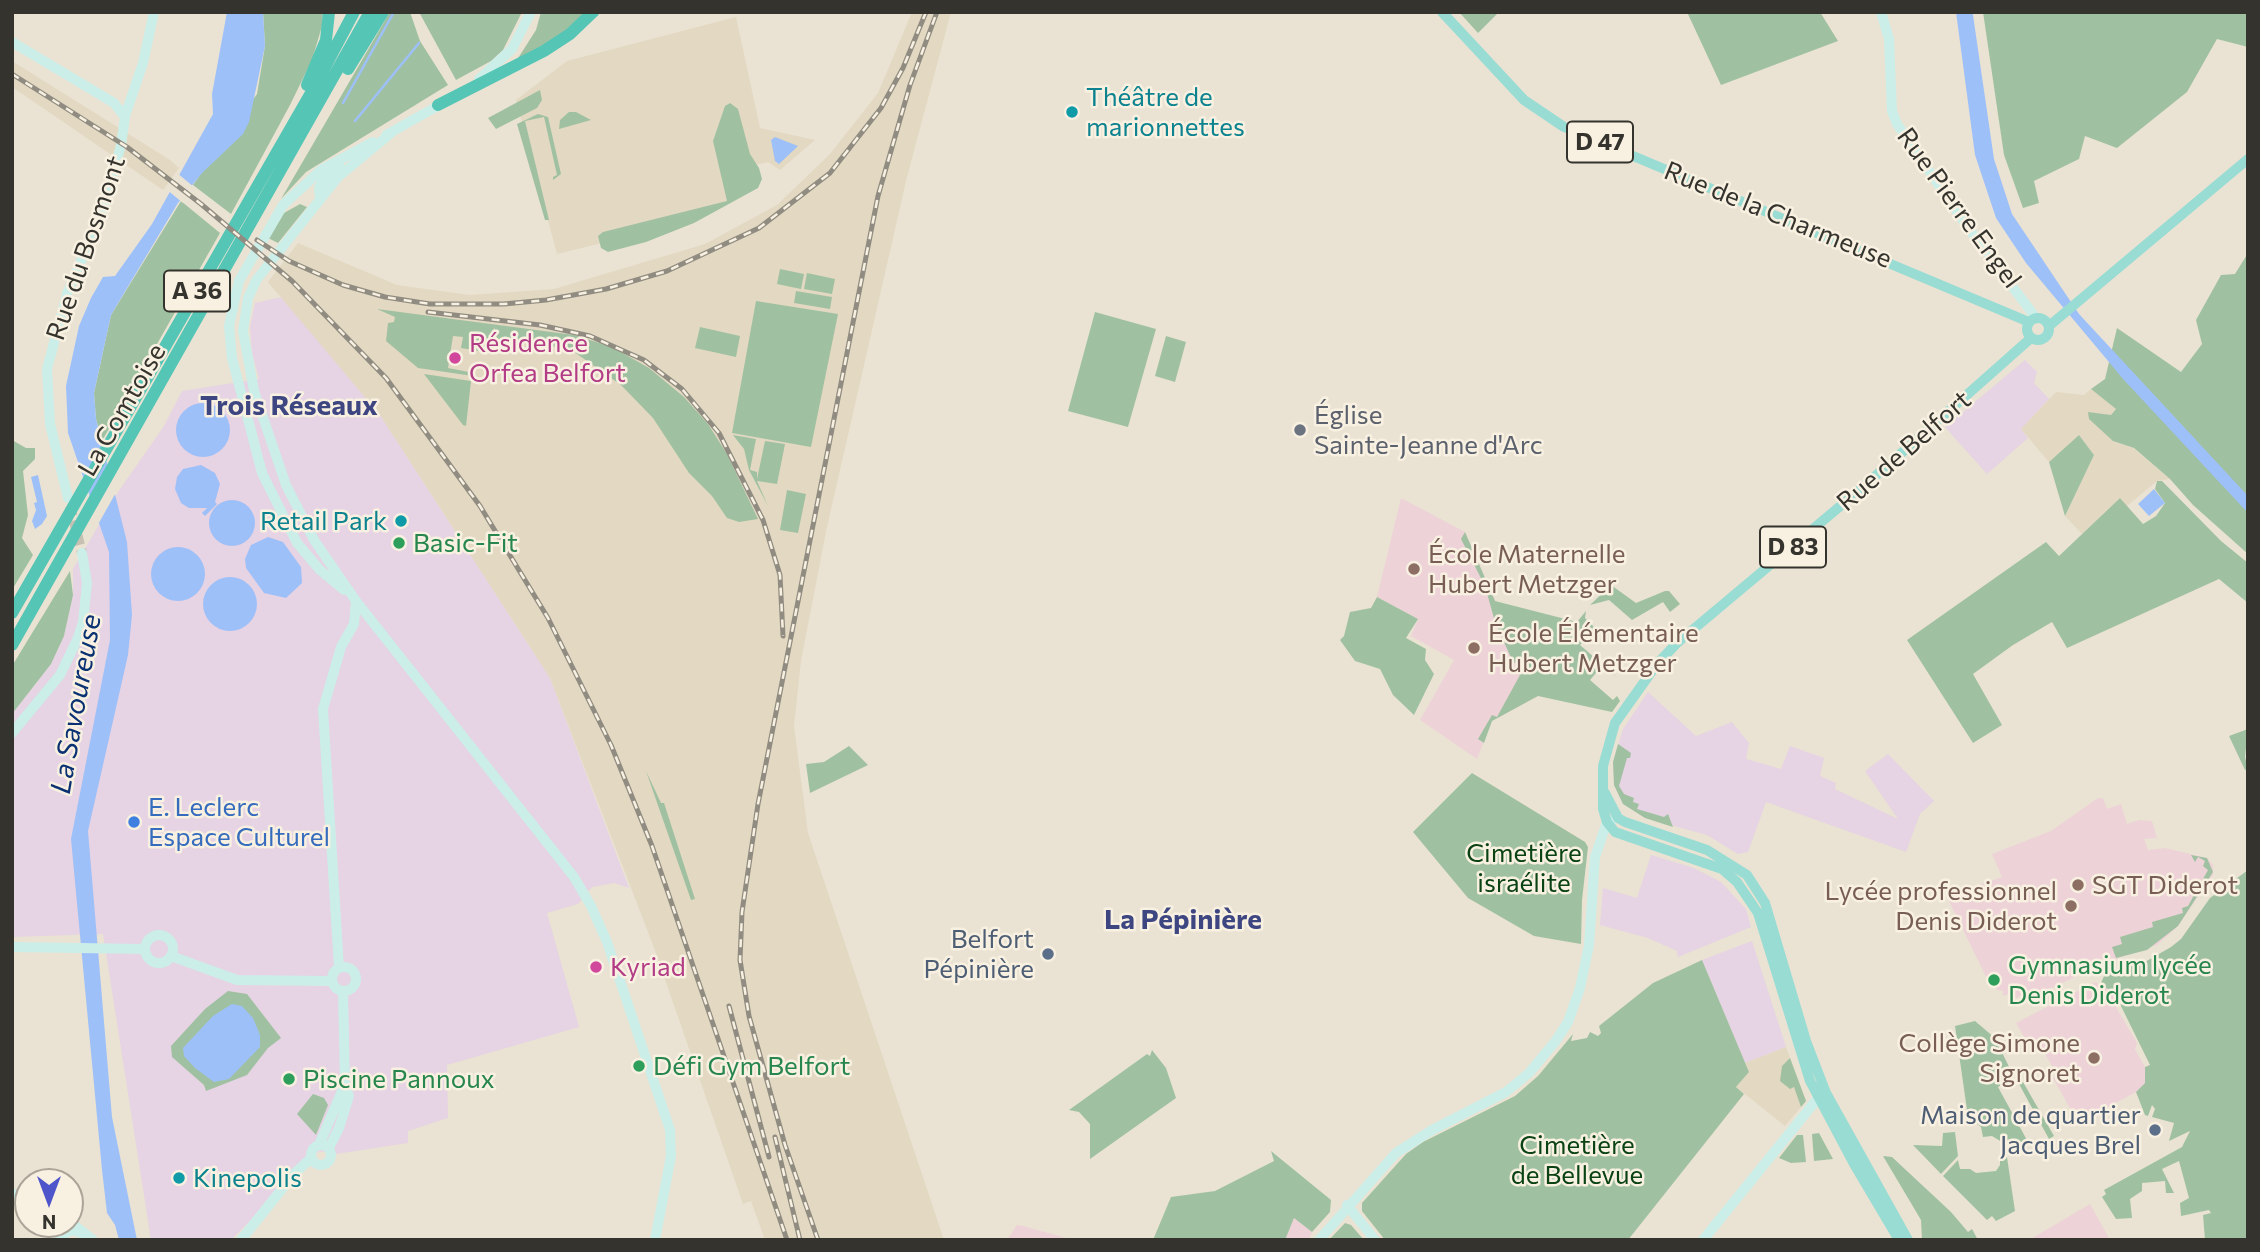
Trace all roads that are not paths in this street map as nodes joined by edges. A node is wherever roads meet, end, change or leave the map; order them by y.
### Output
1 (154, 12) edge
2 (329, 12) edge
3 (354, 12) edge
4 (370, 12) edge
5 (383, 12) edge
6 (531, 12) edge
7 (593, 12) edge
8 (1442, 12) edge
9 (1881, 12) edge
10 (12, 42) edge
11 (439, 105) junction
12 (125, 117) junction
13 (287, 133) junction
14 (391, 133) junction
15 (353, 152) junction
16 (290, 159) junction
17 (2248, 159) edge
18 (320, 198) junction
19 (2032, 320) junction
20 (2049, 326) junction
21 (2031, 338) junction
22 (68, 498) tunnel mouth
23 (82, 553) tunnel mouth
24 (356, 601) junction
25 (12, 613) edge
26 (375, 622) junction
27 (354, 624) junction
28 (12, 645) edge
29 (12, 733) edge
30 (1613, 820) junction
31 (1615, 832) junction
32 (1598, 845) junction
33 (12, 947) edge
34 (145, 949) junction
35 (171, 956) junction
36 (338, 968) junction
37 (332, 981) junction
38 (343, 991) junction
39 (1818, 1098) junction
40 (324, 1147) junction
41 (311, 1158) junction
42 (1347, 1205) junction
43 (90, 1237) edge
44 (58, 1239) edge
45 (241, 1240) edge
46 (655, 1240) edge
47 (1319, 1240) edge
48 (1374, 1240) edge
49 (1703, 1240) edge
50 (1899, 1240) edge
51 (1908, 1240) edge

1 - 12 main road, Rue du Bosmont
2 - 13 highway
3 - 13 highway, La Comtoise / A 36
4 - 16 highway, La Comtoise / A 36
5 - 16 highway
6 - 11 main road
7 - 11 highway
8 - 19 main road, Rue de la Charmeuse / D 47
9 - 19 main road, Rue Pierre Engel
10 - 12 main road
11 - 14 main road
12 - 22 main road, Rue du Bosmont
13 - 25 highway, La Comtoise / A 36
14 - 15 main road
14 - 18 main road
15 - 18 main road
15 - 24 main road
16 - 28 highway, La Comtoise / A 36
17 - 20 main road
18 - 24 main road
19 - 20 main road
19 - 21 main road
20 - 21 main road
21 - 30 main road, Rue de Belfort / D 83
23 - 29 main road
24 - 26 main road
24 - 27 main road
26 - 27 main road
26 - 46 main road
27 - 36 main road
30 - 31 main road
30 - 32 main road
30 - 51 main road
31 - 32 main road
31 - 39 main road
32 - 42 main road
33 - 34 main road
34 - 35 main road
34 - 35 main road
35 - 37 main road
36 - 37 main road
36 - 38 main road
37 - 38 main road
38 - 40 main road
39 - 49 main road
39 - 50 main road
40 - 41 main road
40 - 41 main road
41 - 45 main road
42 - 47 main road
42 - 48 main road
43 - 44 main road

